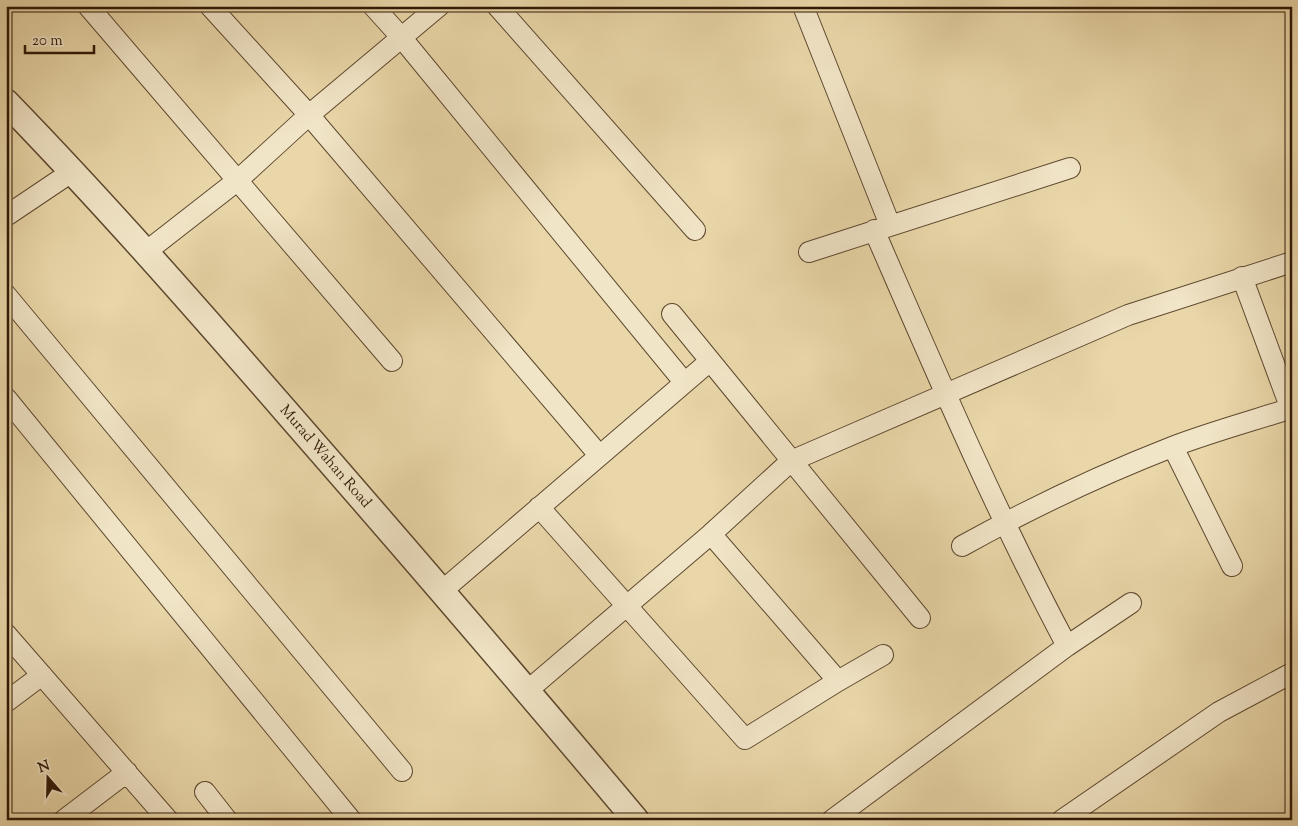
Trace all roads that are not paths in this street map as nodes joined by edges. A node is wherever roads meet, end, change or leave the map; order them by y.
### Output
1 (88, 6) edge
2 (210, 6) edge
3 (373, 6) edge
4 (439, 6) edge
5 (497, 6) edge
6 (803, 6) edge
7 (402, 37) junction
8 (6, 102) edge
9 (309, 115) junction
10 (1070, 168) dead end
11 (73, 170) junction
12 (238, 180) junction
13 (6, 216) edge
14 (882, 227) junction
15 (694, 230) dead end
16 (147, 252) junction
17 (809, 252) dead end
18 (1292, 262) edge
19 (1242, 277) junction
20 (6, 295) edge
21 (672, 314) dead end
22 (392, 361) dead end
23 (710, 361) junction
24 (684, 382) junction
25 (946, 394) junction
26 (6, 398) edge
27 (1291, 410) edge
28 (1173, 447) junction
29 (599, 455) junction
30 (792, 461) junction
31 (539, 507) junction
32 (1004, 522) junction
33 (711, 534) junction
34 (962, 546) dead end
35 (1232, 566) dead end
36 (442, 591) junction
37 (1131, 603) dead end
38 (626, 606) junction
39 (920, 618) dead end
40 (6, 634) edge
41 (1067, 646) junction
42 (883, 655) dead end
43 (1292, 673) edge
44 (42, 675) junction
45 (838, 681) junction
46 (527, 691) junction
47 (6, 702) edge
48 (402, 771) dead end
49 (127, 772) junction
50 (205, 792) dead end
51 (64, 820) edge
52 (168, 820) edge
53 (227, 820) edge
54 (352, 820) edge
55 (636, 820) edge
56 (832, 820) edge
57 (1062, 820) edge

1 - 12 street
2 - 9 street
3 - 7 street
4 - 7 street
5 - 15 street
6 - 14 street
7 - 9 street
7 - 24 street
8 - 11 street, Murad Wahan Road
9 - 12 street
9 - 29 street
10 - 14 street
11 - 13 street
11 - 16 street, Murad Wahan Road
12 - 16 street
12 - 22 street
14 - 17 street
14 - 25 street
16 - 36 street, Murad Wahan Road
18 - 19 street
19 - 25 street
19 - 27 street
20 - 48 street
21 - 23 street
23 - 24 street
23 - 30 street
24 - 29 street
25 - 30 street
25 - 32 street
26 - 54 street
27 - 28 street
28 - 32 street
28 - 35 street
29 - 31 street
30 - 33 street
30 - 39 street
31 - 36 street
31 - 38 street
32 - 34 street
32 - 41 street
33 - 38 street
33 - 45 street
36 - 46 street, Murad Wahan Road
37 - 41 street
38 - 45 street
38 - 46 street
40 - 44 street
41 - 56 street
42 - 45 street
43 - 57 street
44 - 47 street
44 - 49 street
46 - 55 street, Murad Wahan Road
49 - 51 street
49 - 52 street
50 - 53 street

